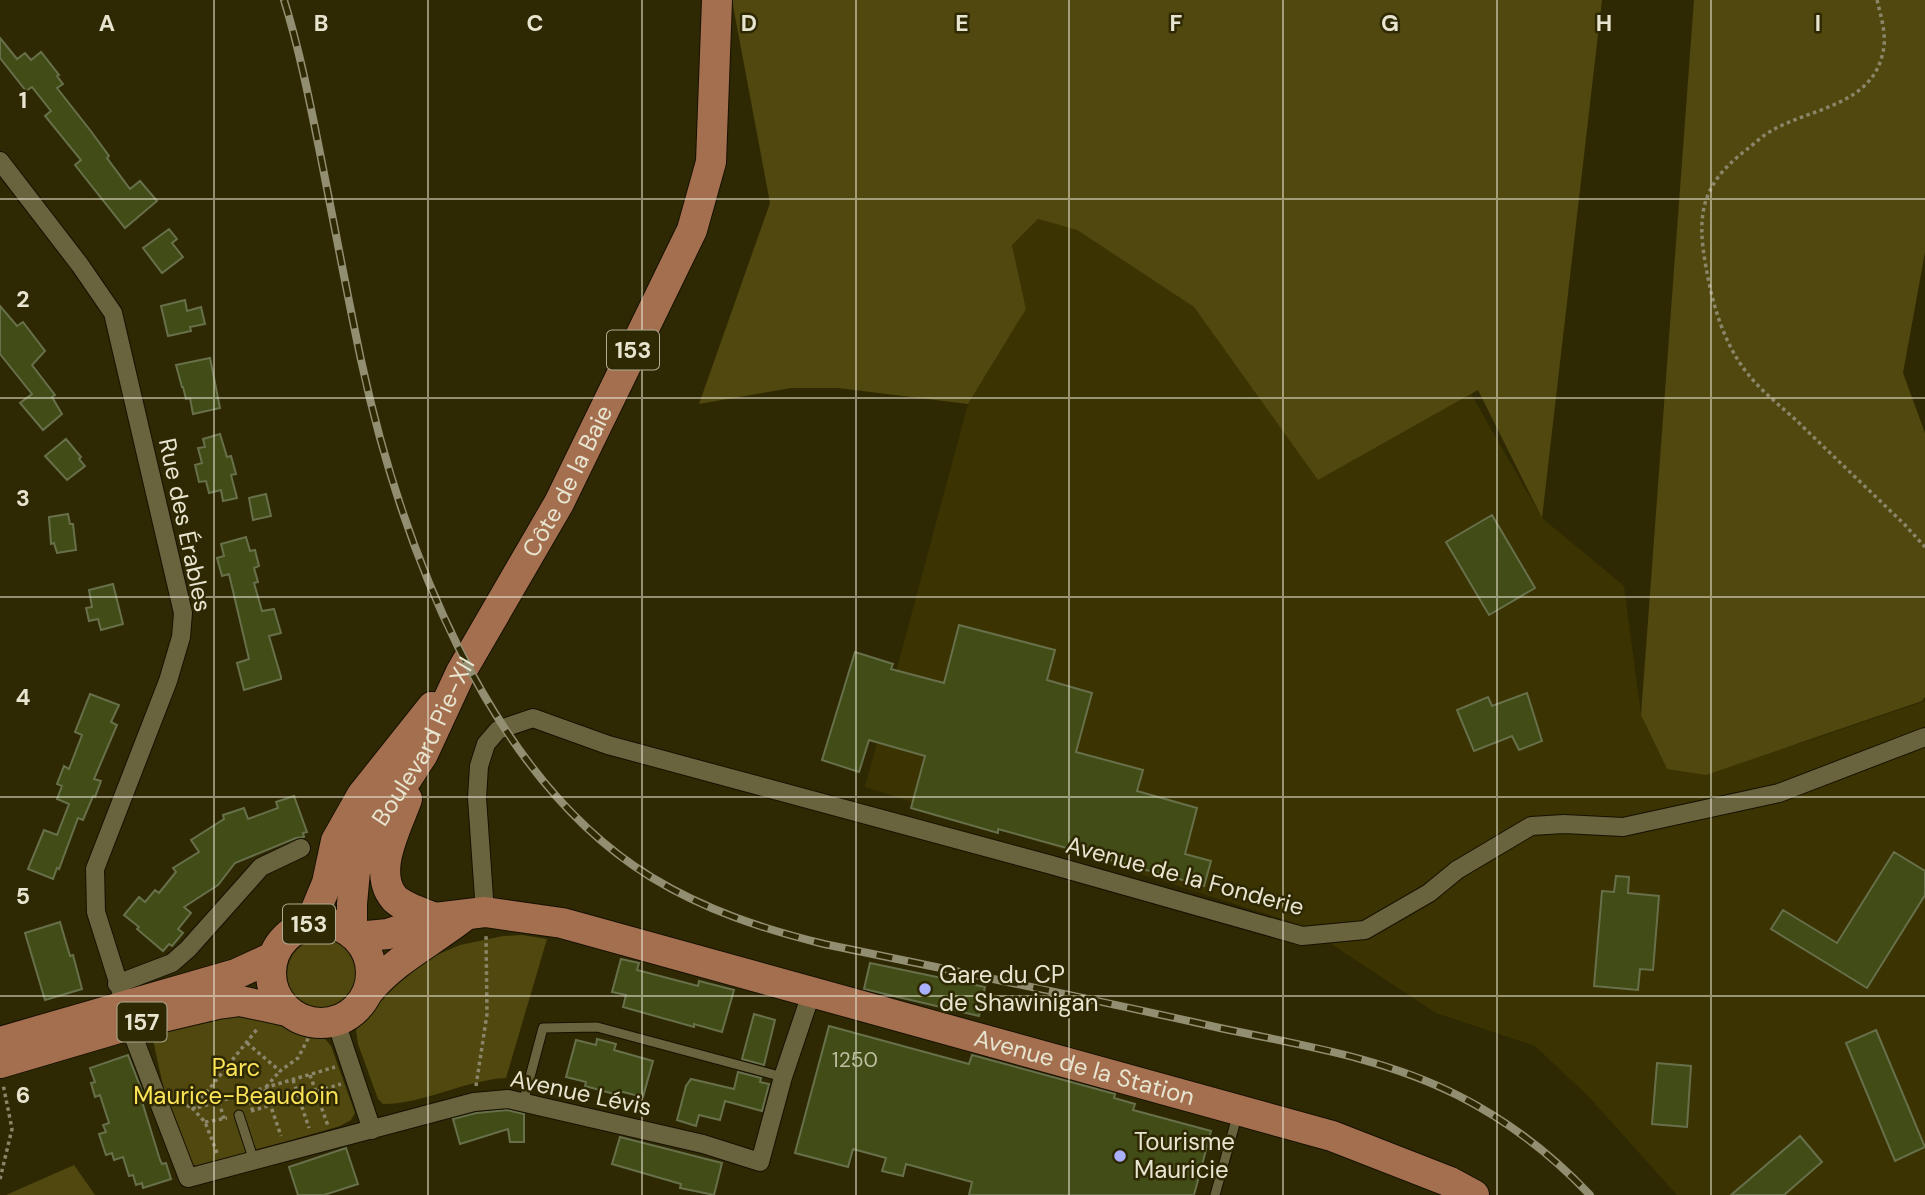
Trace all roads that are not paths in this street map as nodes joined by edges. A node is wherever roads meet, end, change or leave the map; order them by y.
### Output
1 (717, 0) edge
2 (0, 161) edge
3 (461, 672) junction
4 (1925, 737) edge
5 (423, 754) junction
6 (301, 848) dead end
7 (475, 914) junction
8 (435, 918) junction
9 (310, 924) junction
10 (354, 936) junction
11 (273, 957) junction
12 (812, 991) junction
13 (368, 992) junction
14 (123, 1004) junction
15 (274, 1017) junction
16 (324, 1026) junction
17 (0, 1042) edge
18 (0, 1063) edge
19 (783, 1077) junction
20 (523, 1102) junction
21 (1239, 1111) junction
22 (239, 1115) road end
23 (372, 1130) junction
24 (253, 1154) junction
25 (188, 1178) joint
26 (1216, 1195) edge
27 (1474, 1195) edge

1 - 3 main road, Côte de la Baie / 153
2 - 14 street, Rue des Érables
3 - 5 main road, Boulevard Pie-XII / 153
3 - 9 main road, Boulevard Pie-XII / 153
4 - 7 street, Avenue de la Fonderie
5 - 8 main road
5 - 10 main road, Boulevard Pie-XII / 153
6 - 14 street
7 - 8 main road, Avenue de la Station / 153
7 - 12 main road, Avenue de la Station / 153
7 - 13 main road
8 - 10 main road, Avenue de la Station / 153
9 - 10 main road, 153
9 - 11 main road, 153
10 - 13 main road, 153
11 - 14 main road, 157
11 - 15 main road, 153
12 - 19 street
12 - 21 main road, Avenue de la Station / 153
13 - 16 main road
14 - 15 main road, 157
14 - 17 main road, 157
14 - 18 main road, 157
14 - 25 street, Rue des Érables
15 - 16 main road
16 - 23 street
19 - 20 lane
19 - 20 street, Avenue Lévis
20 - 23 street, Avenue Lévis
21 - 26 lane
21 - 27 main road, Avenue de la Station / 153
22 - 24 lane
23 - 24 street, Avenue Lévis
24 - 25 street, Avenue Lévis

